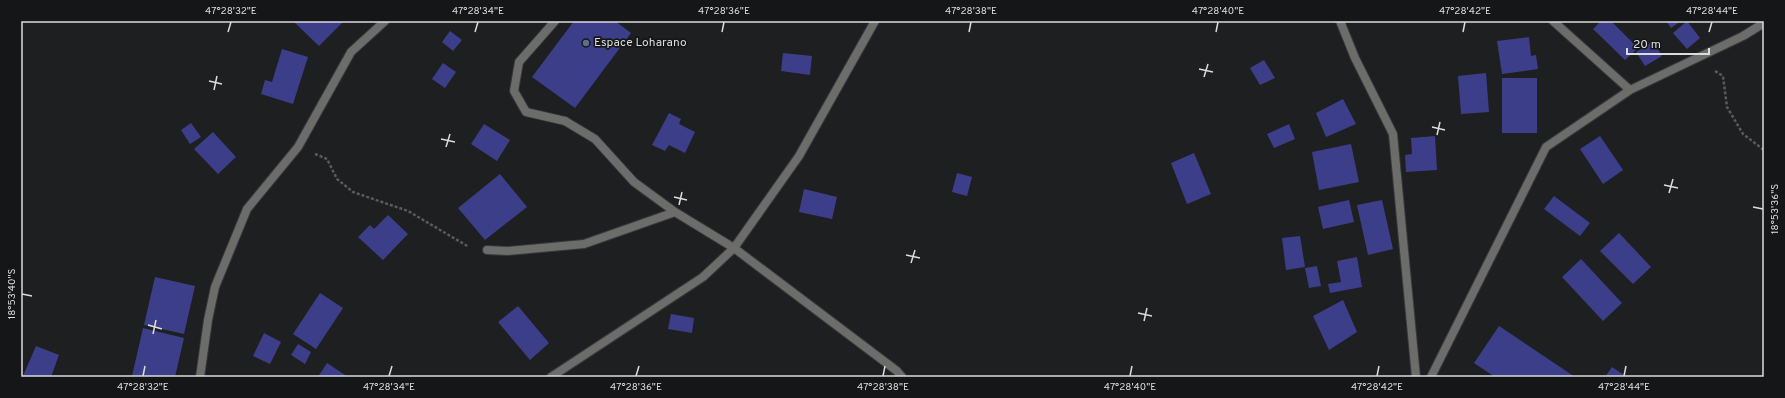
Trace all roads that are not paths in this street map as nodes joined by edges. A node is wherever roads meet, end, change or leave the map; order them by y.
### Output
1 (385, 21) edge
2 (555, 21) edge
3 (875, 21) edge
4 (1340, 21) edge
5 (1553, 21) edge
6 (1764, 23) edge
7 (1630, 90) junction
8 (675, 212) junction
9 (734, 248) junction
10 (487, 250) road end
11 (200, 377) edge
12 (551, 377) edge
13 (902, 377) edge
14 (1416, 377) edge
15 (1431, 377) edge

1 - 11 street
2 - 8 street
3 - 9 street
4 - 14 street
5 - 7 street
6 - 7 street
7 - 15 street
8 - 9 street
8 - 10 street
9 - 12 street
9 - 13 street

